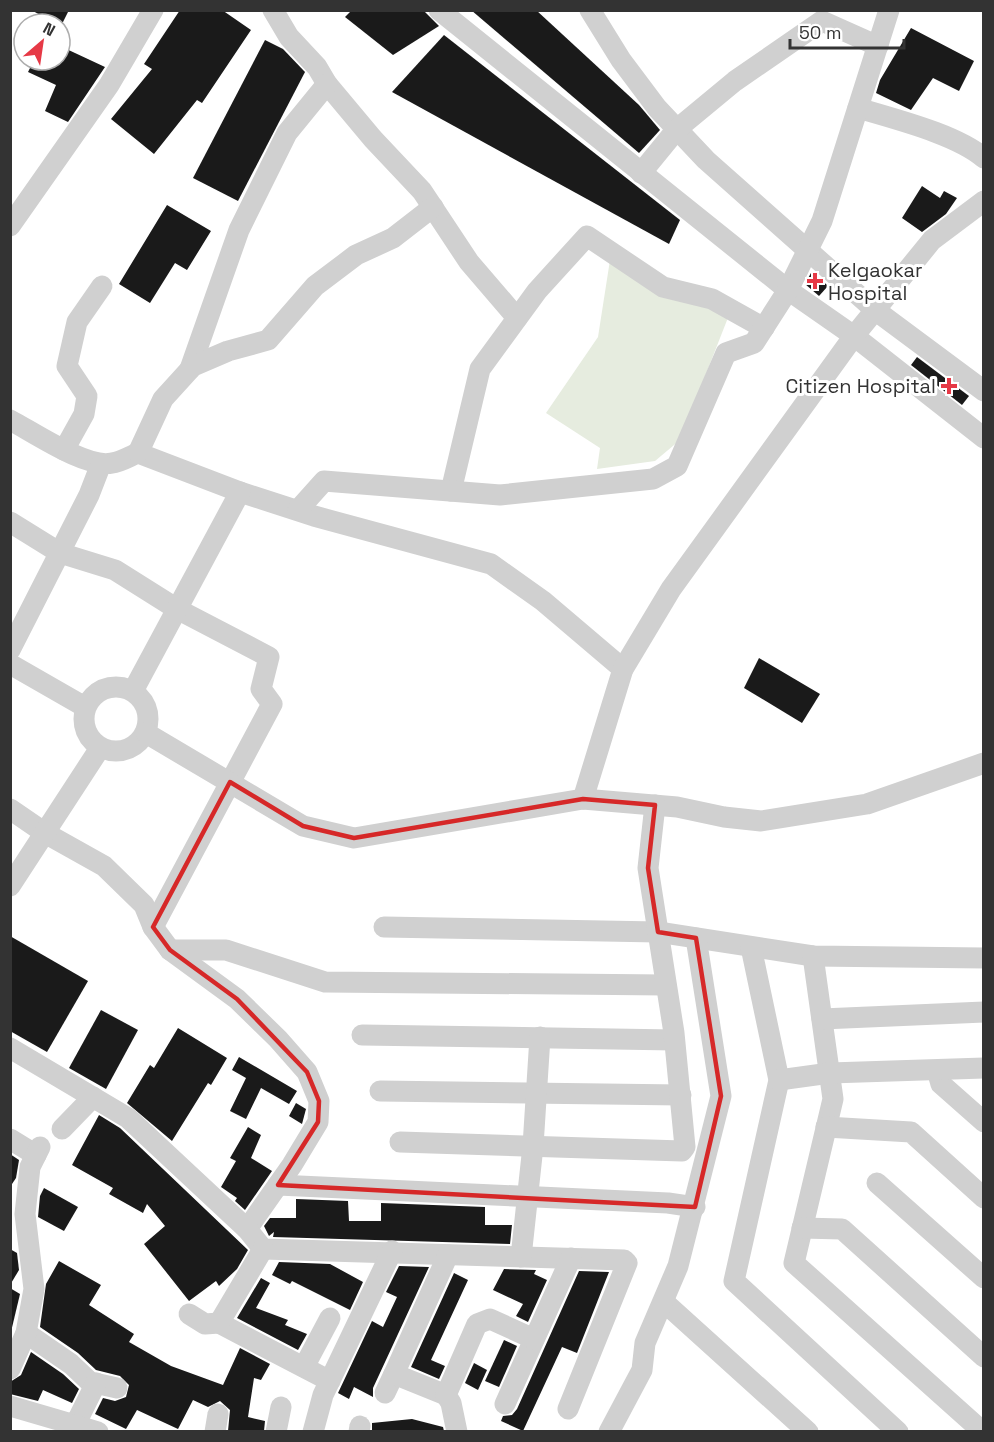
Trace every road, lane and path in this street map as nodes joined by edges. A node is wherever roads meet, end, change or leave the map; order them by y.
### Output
1 (153, 10) edge
2 (273, 10) edge
3 (439, 10) edge
4 (590, 10) edge
5 (889, 10) edge
6 (878, 46) junction
7 (327, 84) junction
8 (858, 108) junction
9 (677, 129) junction
10 (984, 158) edge
11 (641, 173) junction
12 (984, 201) edge
13 (433, 207) junction
14 (10, 226) edge
15 (807, 251) junction
16 (102, 286) dead end
17 (788, 290) junction
18 (875, 310) junction
19 (517, 318) junction
20 (764, 328) junction
21 (854, 336) junction
22 (190, 369) junction
23 (984, 391) edge
24 (10, 420) edge
25 (984, 438) edge
26 (64, 450) junction
27 (138, 453) junction
28 (101, 464) junction
29 (451, 491) junction
30 (240, 492) junction
31 (298, 510) junction
32 (10, 522) edge
33 (60, 553) junction
34 (177, 609) junction
35 (10, 650) edge
36 (10, 664) edge
37 (623, 669) junction
38 (133, 691) junction
39 (85, 707) junction
40 (146, 733) junction
41 (100, 748) junction
42 (984, 763) edge
43 (230, 782) junction
44 (583, 800) junction
45 (655, 805) junction
46 (10, 809) edge
47 (45, 833) junction
48 (10, 886) edge
49 (153, 927) junction
50 (384, 927) dead end
51 (658, 932) junction
52 (696, 938) junction
53 (751, 947) junction
54 (170, 950) junction
55 (813, 956) junction
56 (984, 958) edge
57 (666, 985) junction
58 (984, 1012) edge
59 (822, 1019) junction
60 (362, 1035) dead end
61 (540, 1038) junction
62 (674, 1040) junction
63 (10, 1048) edge
64 (984, 1068) edge
65 (937, 1070) junction
66 (830, 1073) junction
67 (779, 1080) junction
68 (380, 1091) dead end
69 (537, 1093) junction
70 (681, 1095) junction
71 (93, 1097) junction
72 (984, 1122) edge
73 (826, 1127) junction
74 (62, 1129) dead end
75 (10, 1139) edge
76 (400, 1142) dead end
77 (533, 1146) junction
78 (877, 1183) dead end
79 (278, 1185) junction
80 (984, 1197) edge
81 (527, 1198) junction
82 (695, 1207) junction
83 (802, 1228) junction
84 (247, 1230) junction
85 (263, 1249) junction
86 (392, 1251) junction
87 (448, 1255) junction
88 (521, 1257) junction
89 (571, 1258) junction
90 (984, 1278) edge
91 (664, 1302) junction
92 (189, 1314) dead end
93 (330, 1318) dead end
94 (219, 1323) junction
95 (26, 1333) junction
96 (534, 1340) junction
97 (984, 1357) edge
98 (304, 1368) junction
99 (10, 1369) edge
100 (394, 1374) junction
101 (385, 1393) dead end
102 (324, 1396) junction
103 (505, 1404) dead end
104 (10, 1406) edge
105 (281, 1407) dead end
106 (568, 1409) dead end
107 (452, 1413) edge
108 (75, 1425) junction
109 (611, 1427) edge
110 (98, 1431) edge
111 (276, 1431) edge
112 (313, 1431) edge
113 (808, 1431) edge
114 (897, 1431) edge
115 (983, 1431) edge

1 - 14 street
2 - 7 street
3 - 11 street
4 - 9 street
5 - 6 street
6 - 8 street
6 - 9 street
7 - 13 street
7 - 22 street
8 - 10 street
8 - 15 street
9 - 11 street
9 - 15 street
11 - 17 street
12 - 18 street
13 - 19 street
13 - 22 street
15 - 17 street
15 - 18 street
16 - 26 street
17 - 20 street
17 - 21 street
18 - 21 street
18 - 23 street
19 - 20 street
19 - 29 street
20 - 29 street
21 - 25 street
21 - 37 street
22 - 27 street
24 - 26 street
26 - 28 street
27 - 28 street
27 - 30 street
28 - 33 street
29 - 31 street
30 - 31 street
30 - 34 street
31 - 37 street
32 - 33 street
33 - 34 street
33 - 35 street
34 - 38 street
34 - 43 street
36 - 39 street
37 - 44 street
38 - 39 street
38 - 40 street
39 - 41 street
40 - 41 street
40 - 43 street
41 - 47 street
42 - 45 street
43 - 44 street
43 - 49 street
44 - 45 street
45 - 51 street
46 - 47 street
47 - 48 street
47 - 49 street
49 - 54 street
50 - 51 street
51 - 52 street
51 - 57 street
52 - 53 street
52 - 82 street
53 - 55 street
53 - 67 street
54 - 57 street
54 - 79 street
55 - 56 street
55 - 59 street
57 - 62 street
58 - 59 street
59 - 66 street
60 - 61 street
61 - 62 street
61 - 69 street
62 - 70 street
63 - 71 street
64 - 65 street
65 - 66 street
65 - 72 street
66 - 67 street
66 - 73 street
67 - 114 street
68 - 69 street
69 - 70 street
69 - 77 street
70 - 77 street
71 - 74 street
71 - 84 street
73 - 80 street
73 - 83 street
75 - 95 street
76 - 77 street
77 - 81 street
78 - 90 street
79 - 81 street
79 - 84 street
81 - 82 street
81 - 88 street
82 - 91 street
83 - 97 street
83 - 115 street
84 - 85 street
85 - 86 street
85 - 94 street
86 - 87 street
86 - 102 street
87 - 88 street
87 - 100 street
88 - 89 street
89 - 96 street
89 - 106 street
91 - 109 street
91 - 113 street
92 - 94 street
93 - 98 street
94 - 98 street
95 - 99 street
95 - 108 street
96 - 103 street
96 - 107 street
98 - 102 street
100 - 101 street
100 - 107 street
102 - 112 street
104 - 108 street
105 - 111 street
108 - 110 street

